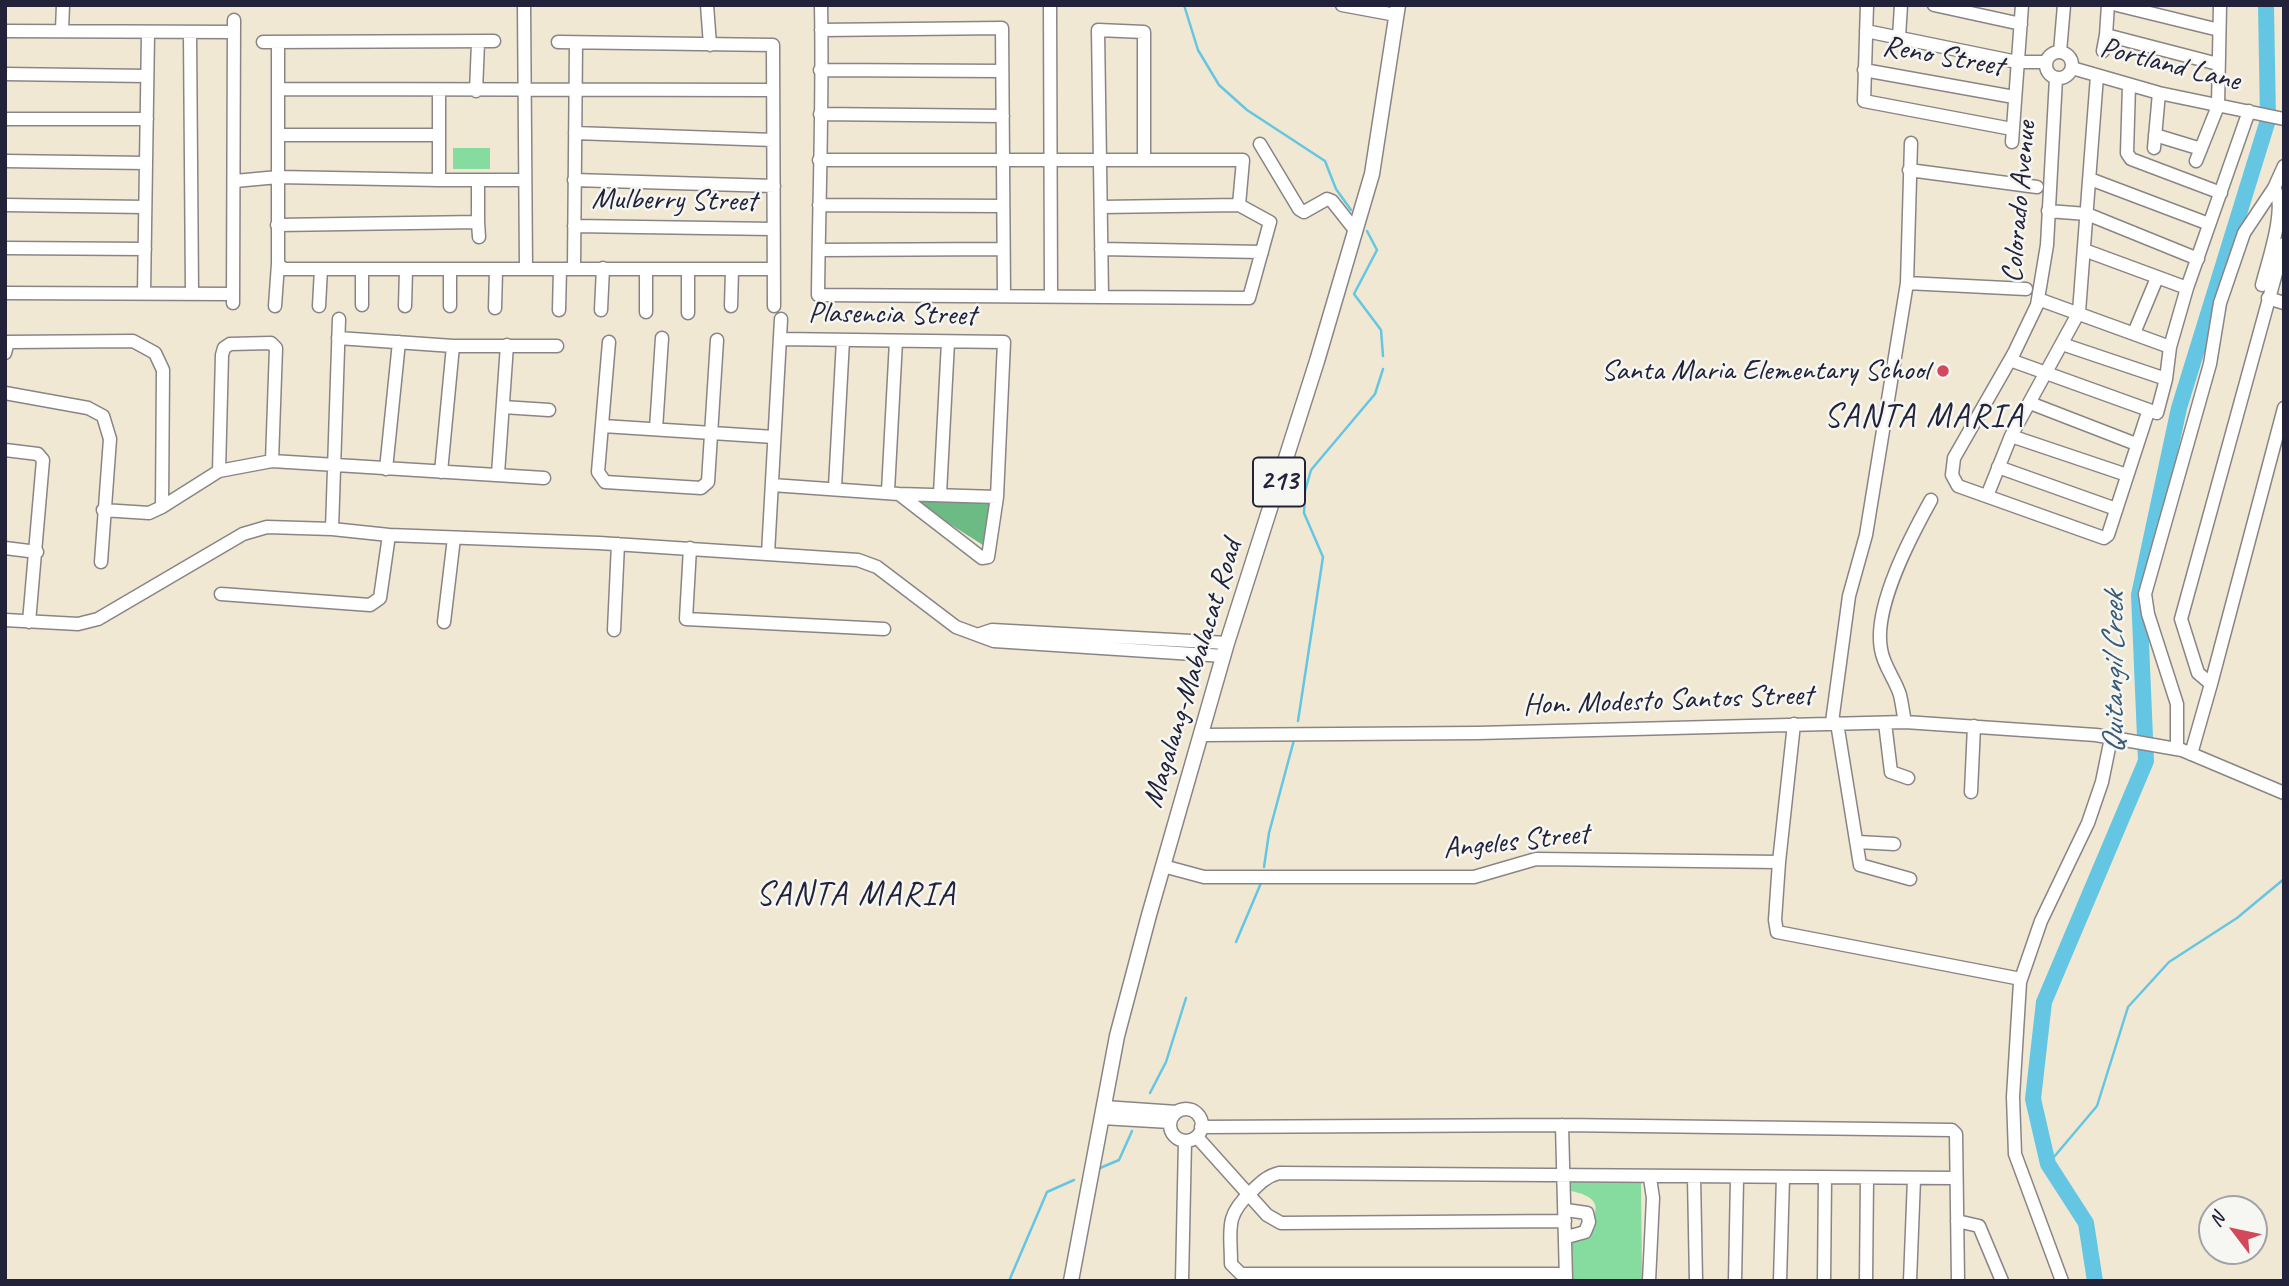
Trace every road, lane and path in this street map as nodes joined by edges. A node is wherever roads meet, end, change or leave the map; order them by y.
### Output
1 (63, 5) edge
2 (524, 5) edge
3 (707, 5) edge
4 (821, 5) edge
5 (1050, 5) edge
6 (1342, 5) edge
7 (1867, 5) edge
8 (1901, 5) edge
9 (1934, 5) edge
10 (2022, 5) edge
11 (2064, 5) edge
12 (2108, 5) edge
13 (2117, 5) edge
14 (2220, 5) edge
15 (1370, 8) edge
16 (1397, 10) edge
17 (2021, 24) junction
18 (62, 30) junction
19 (821, 30) junction
20 (2219, 30) junction
21 (5, 31) edge
22 (1866, 31) junction
23 (190, 33) junction
24 (148, 34) junction
25 (2106, 35) junction
26 (1899, 37) junction
27 (494, 41) dead end
28 (263, 42) dead end
29 (278, 42) junction
30 (558, 42) dead end
31 (478, 43) junction
32 (576, 44) junction
33 (710, 45) junction
34 (2103, 51) dead end
35 (2060, 52) junction
36 (2017, 62) junction
37 (2046, 62) junction
38 (2218, 64) junction
39 (2072, 68) junction
40 (820, 70) junction
41 (1864, 70) junction
42 (1002, 71) junction
43 (5, 74) edge
44 (147, 76) junction
45 (2096, 76) junction
46 (2056, 78) junction
47 (2129, 85) junction
48 (278, 89) junction
49 (575, 89) junction
50 (439, 90) junction
51 (476, 90) junction
52 (773, 90) junction
53 (525, 91) junction
54 (2159, 93) junction
55 (2014, 97) junction
56 (2218, 106) junction
57 (2252, 112) junction
58 (820, 114) junction
59 (1003, 117) junction
60 (5, 118) edge
61 (146, 119) junction
62 (2284, 119) edge
63 (575, 133) junction
64 (279, 135) junction
65 (439, 135) junction
66 (774, 140) junction
67 (1911, 143) dead end
68 (1260, 144) dead end
69 (819, 160) junction
70 (1051, 160) junction
71 (1100, 160) junction
72 (1144, 160) junction
73 (5, 161) edge
74 (1003, 161) junction
75 (146, 163) junction
76 (1909, 170) junction
77 (2283, 170) edge
78 (278, 177) junction
79 (2090, 179) junction
80 (439, 180) junction
81 (478, 180) junction
82 (524, 180) junction
83 (575, 180) junction
84 (235, 181) junction
85 (774, 186) junction
86 (2037, 187) dead end
87 (2274, 188) junction
88 (2221, 193) junction
89 (5, 205) edge
90 (819, 205) junction
91 (1239, 205) junction
92 (1003, 206) junction
93 (145, 207) junction
94 (1101, 207) junction
95 (2048, 211) junction
96 (2087, 214) junction
97 (478, 222) junction
98 (2209, 224) junction
99 (277, 225) junction
100 (574, 226) junction
101 (774, 229) junction
102 (1355, 229) junction
103 (479, 237) dead end
104 (2284, 244) edge
105 (5, 248) edge
106 (145, 248) junction
107 (1003, 249) junction
108 (818, 250) junction
109 (1101, 250) junction
110 (2084, 250) junction
111 (1262, 252) junction
112 (2198, 259) junction
113 (278, 264) junction
114 (574, 268) junction
115 (603, 268) junction
116 (321, 269) junction
117 (526, 269) junction
118 (559, 269) junction
119 (646, 269) junction
120 (688, 269) junction
121 (773, 269) junction
122 (362, 270) junction
123 (406, 270) junction
124 (450, 270) junction
125 (732, 270) junction
126 (496, 271) junction
127 (2157, 278) junction
128 (1907, 283) junction
129 (2262, 285) dead end
130 (2187, 288) junction
131 (2026, 289) dead end
132 (5, 293) edge
133 (144, 293) junction
134 (192, 293) junction
135 (1004, 295) junction
136 (1051, 295) junction
137 (1102, 296) junction
138 (2038, 299) junction
139 (2268, 299) junction
140 (2284, 303) edge
141 (362, 305) dead end
142 (275, 306) dead end
143 (319, 306) dead end
144 (405, 306) dead end
145 (450, 306) dead end
146 (731, 306) dead end
147 (774, 306) dead end
148 (495, 309) dead end
149 (559, 310) dead end
150 (601, 310) dead end
151 (646, 312) dead end
152 (2079, 312) junction
153 (688, 313) dead end
154 (339, 319) dead end
155 (781, 319) dead end
156 (2134, 333) junction
157 (338, 338) junction
158 (662, 338) dead end
159 (780, 339) junction
160 (717, 340) dead end
161 (843, 340) junction
162 (896, 341) junction
163 (399, 342) junction
164 (609, 342) dead end
165 (948, 342) junction
166 (2062, 344) junction
167 (507, 345) junction
168 (6, 346) edge
169 (453, 346) junction
170 (557, 346) dead end
171 (2170, 347) junction
172 (2010, 360) junction
173 (2047, 375) junction
174 (2166, 379) junction
175 (5, 393) edge
176 (2030, 402) junction
177 (503, 407) junction
178 (2284, 408) edge
179 (549, 410) dead end
180 (2148, 412) junction
181 (603, 426) junction
182 (656, 429) junction
183 (711, 433) junction
184 (2011, 436) junction
185 (774, 437) junction
186 (2136, 444) junction
187 (5, 450) edge
188 (272, 461) junction
189 (334, 464) junction
190 (1998, 467) junction
191 (386, 469) junction
192 (219, 471) junction
193 (441, 472) junction
194 (498, 474) junction
195 (2127, 475) junction
196 (544, 478) dead end
197 (772, 485) junction
198 (835, 487) junction
199 (893, 493) junction
200 (940, 494) junction
201 (1987, 496) junction
202 (997, 497) junction
203 (1931, 500) dead end
204 (162, 507) junction
205 (2116, 509) junction
206 (103, 510) junction
207 (332, 528) junction
208 (389, 535) junction
209 (454, 538) junction
210 (618, 544) junction
211 (5, 548) edge
212 (690, 548) junction
213 (37, 552) junction
214 (768, 554) junction
215 (101, 562) dead end
216 (220, 594) dead end
217 (5, 620) edge
218 (444, 621) dead end
219 (29, 622) junction
220 (884, 629) dead end
221 (614, 630) dead end
222 (1225, 649) junction
223 (2211, 684) junction
224 (1835, 722) junction
225 (1905, 722) junction
226 (1885, 723) junction
227 (1794, 724) junction
228 (1974, 726) junction
229 (1203, 735) junction
230 (2111, 738) junction
231 (2170, 748) junction
232 (2191, 754) junction
233 (1908, 778) dead end
234 (1971, 792) dead end
235 (2284, 793) edge
236 (1858, 842) junction
237 (1894, 844) dead end
238 (1779, 862) junction
239 (1163, 866) junction
240 (1910, 878) dead end
241 (2021, 979) junction
242 (1108, 1113) junction
243 (1174, 1117) junction
244 (1562, 1125) junction
245 (1194, 1135) junction
246 (1563, 1176) junction
247 (1694, 1177) junction
248 (1783, 1177) junction
249 (1650, 1178) junction
250 (1825, 1178) junction
251 (1867, 1178) junction
252 (1954, 1178) junction
253 (1737, 1179) junction
254 (1914, 1179) junction
255 (1248, 1194) junction
256 (1565, 1216) junction
257 (1957, 1221) junction
258 (1567, 1237) junction
259 (1566, 1278) edge
260 (1070, 1281) edge
261 (1182, 1281) edge
262 (1649, 1281) edge
263 (1696, 1281) edge
264 (1735, 1281) edge
265 (1780, 1281) edge
266 (1824, 1281) edge
267 (1866, 1281) edge
268 (1910, 1281) edge
269 (1958, 1281) edge
270 (2002, 1281) edge
271 (2062, 1281) edge

1 - 18 street
2 - 53 street
3 - 33 street
4 - 19 street
5 - 70 street
6 - 15 street
7 - 22 street
8 - 26 street
9 - 17 street
10 - 17 street
11 - 35 street
12 - 25 street
13 - 20 street
14 - 20 street
15 - 16 street
16 - 102 main road, Magalang-Mabalacat Road / 213
17 - 36 street
18 - 21 street
18 - 24 street
19 - 40 street
19 - 42 street
20 - 38 street
22 - 26 street
22 - 41 street
23 - 24 street
23 - 84 street
23 - 134 street
24 - 44 street
25 - 34 street
25 - 38 street
26 - 36 street
27 - 31 street
28 - 29 street
29 - 31 street
29 - 48 street
30 - 32 street
31 - 51 street
32 - 33 street
32 - 49 street
33 - 52 street
35 - 37 street
35 - 39 street
36 - 37 street
36 - 55 street
37 - 46 street
38 - 56 street
39 - 45 street, Portland Lane
39 - 46 street
40 - 42 street
40 - 58 street
41 - 55 street, Reno Street
41 - 55 street
42 - 59 street
43 - 44 street
44 - 61 street
45 - 47 street, Portland Lane
45 - 79 street
46 - 95 street, Colorado Avenue
47 - 54 street, Portland Lane
47 - 88 street
48 - 50 street
48 - 64 street
49 - 52 street
49 - 53 street
49 - 63 street
50 - 51 street
50 - 65 street
51 - 53 street
52 - 66 street
53 - 82 street
54 - 56 street, Portland Lane
54 - 56 street
56 - 57 street, Portland Lane
57 - 62 street, Portland Lane
57 - 88 street
58 - 59 street
58 - 69 street
59 - 74 street
60 - 61 street
61 - 75 street
63 - 66 street
63 - 83 street
64 - 65 street
64 - 78 street
65 - 80 street
66 - 85 street
67 - 76 street
68 - 102 street
69 - 74 street
69 - 90 street
70 - 71 street
70 - 74 street
70 - 136 street
71 - 72 street
71 - 72 street
71 - 94 street
72 - 91 street
73 - 75 street
74 - 92 street
75 - 93 street
76 - 86 street
76 - 128 street
77 - 87 street
78 - 80 street
78 - 84 street
78 - 99 street
79 - 96 street
79 - 98 street
80 - 81 street
81 - 82 street
81 - 97 street
82 - 117 street
83 - 85 street
83 - 100 street
84 - 134 street
85 - 101 street
87 - 129 street
87 - 231 street
88 - 98 street
89 - 93 street
90 - 92 street
90 - 108 street
91 - 94 street
91 - 111 street
92 - 107 street
93 - 106 street
94 - 109 street
95 - 96 street
95 - 138 street, Colorado Avenue
96 - 110 street
96 - 112 street
97 - 99 street
97 - 103 street
98 - 112 street
99 - 113 street
100 - 101 street, Mulberry Street
100 - 114 street
101 - 121 street
102 - 222 main road, Magalang-Mabalacat Road / 213
104 - 139 street
105 - 106 street
106 - 133 street
107 - 108 street
107 - 135 street
108 - 135 street
109 - 111 street
109 - 137 street
110 - 127 street
110 - 152 street
111 - 137 street
112 - 130 street
113 - 116 street
113 - 142 street
114 - 115 street
114 - 118 street
115 - 119 street
115 - 150 street
116 - 122 street
116 - 143 street
117 - 118 street
117 - 126 street
118 - 149 street
119 - 120 street
119 - 151 street
120 - 125 street
120 - 153 street
121 - 125 street
121 - 147 street
122 - 123 street
122 - 141 street
123 - 124 street
123 - 144 street
124 - 126 street
124 - 145 street
125 - 146 street
126 - 148 street
127 - 130 street
127 - 156 street
128 - 131 street
128 - 224 street
130 - 171 street
132 - 133 street
133 - 134 street
135 - 136 street
136 - 137 street
138 - 152 street
138 - 172 street, Colorado Avenue
139 - 140 street
139 - 223 street
152 - 156 street
152 - 166 street
154 - 157 street
155 - 159 street
156 - 171 street
157 - 163 street
157 - 189 street
158 - 182 street
159 - 161 street, Plasencia Street
159 - 185 street
160 - 183 street
161 - 162 street, Plasencia Street
161 - 198 street
162 - 165 street, Plasencia Street
162 - 199 street
163 - 169 street
163 - 191 street
164 - 181 street
165 - 200 street
165 - 202 street, Plasencia Street
166 - 173 street
166 - 174 street
167 - 169 street
167 - 170 street
167 - 177 street
168 - 204 street
169 - 193 street
171 - 174 street
172 - 173 street
172 - 201 street, Colorado Avenue
173 - 176 street
173 - 180 street
174 - 180 street
175 - 206 street
176 - 184 street
176 - 186 street
177 - 179 street
177 - 194 street
178 - 223 street
180 - 186 street
181 - 182 street
181 - 183 street
182 - 183 street
183 - 185 street
184 - 190 street
184 - 195 street
185 - 197 street
186 - 195 street
187 - 213 street
188 - 189 street
188 - 192 street
188 - 192 street
189 - 191 street
189 - 207 street
190 - 201 street
190 - 205 street
191 - 193 street
192 - 204 street
193 - 194 street
194 - 196 street
195 - 205 street
197 - 198 street
197 - 214 street
198 - 199 street
199 - 200 street
199 - 202 street
200 - 202 street
201 - 205 street
203 - 225 street
204 - 206 street
206 - 215 street
207 - 208 street
207 - 219 street
208 - 209 street
208 - 216 street
209 - 210 street
209 - 218 street
210 - 212 street
210 - 221 street
211 - 213 street
212 - 214 street
212 - 220 street
213 - 219 street
214 - 222 street
217 - 219 street
222 - 229 main road, Magalang-Mabalacat Road / 213
223 - 232 street
224 - 226 street, Hon. Modesto Santos Street
224 - 227 street, Hon. Modesto Santos Street
224 - 236 street
225 - 226 street, Hon. Modesto Santos Street
225 - 228 street, Hon. Modesto Santos Street
226 - 233 street
227 - 229 street, Hon. Modesto Santos Street
227 - 238 street
228 - 230 street, Hon. Modesto Santos Street
228 - 234 street
229 - 239 main road, Magalang-Mabalacat Road / 213
230 - 231 street, Hon. Modesto Santos Street
230 - 241 street
231 - 232 street, Hon. Modesto Santos Street
232 - 235 street, Hon. Modesto Santos Street
236 - 237 street
236 - 240 street
238 - 239 street, Angeles Street
238 - 241 street
239 - 242 main road, Magalang-Mabalacat Road / 213
241 - 271 street
242 - 243 street
242 - 260 main road, Magalang-Mabalacat Road / 213
243 - 245 street
243 - 245 street
244 - 245 street
244 - 246 street
244 - 252 street
245 - 255 street
245 - 261 street
246 - 249 street
246 - 255 street
246 - 256 street
247 - 249 street
247 - 253 street
247 - 263 street
248 - 250 street
248 - 253 street
248 - 265 street
249 - 262 street
250 - 251 street
250 - 266 street
251 - 254 street
251 - 267 street
252 - 254 street
252 - 257 street
253 - 264 street
254 - 268 street
255 - 256 street
255 - 259 street
256 - 258 street
256 - 258 street
257 - 269 street
257 - 270 street
258 - 259 street

